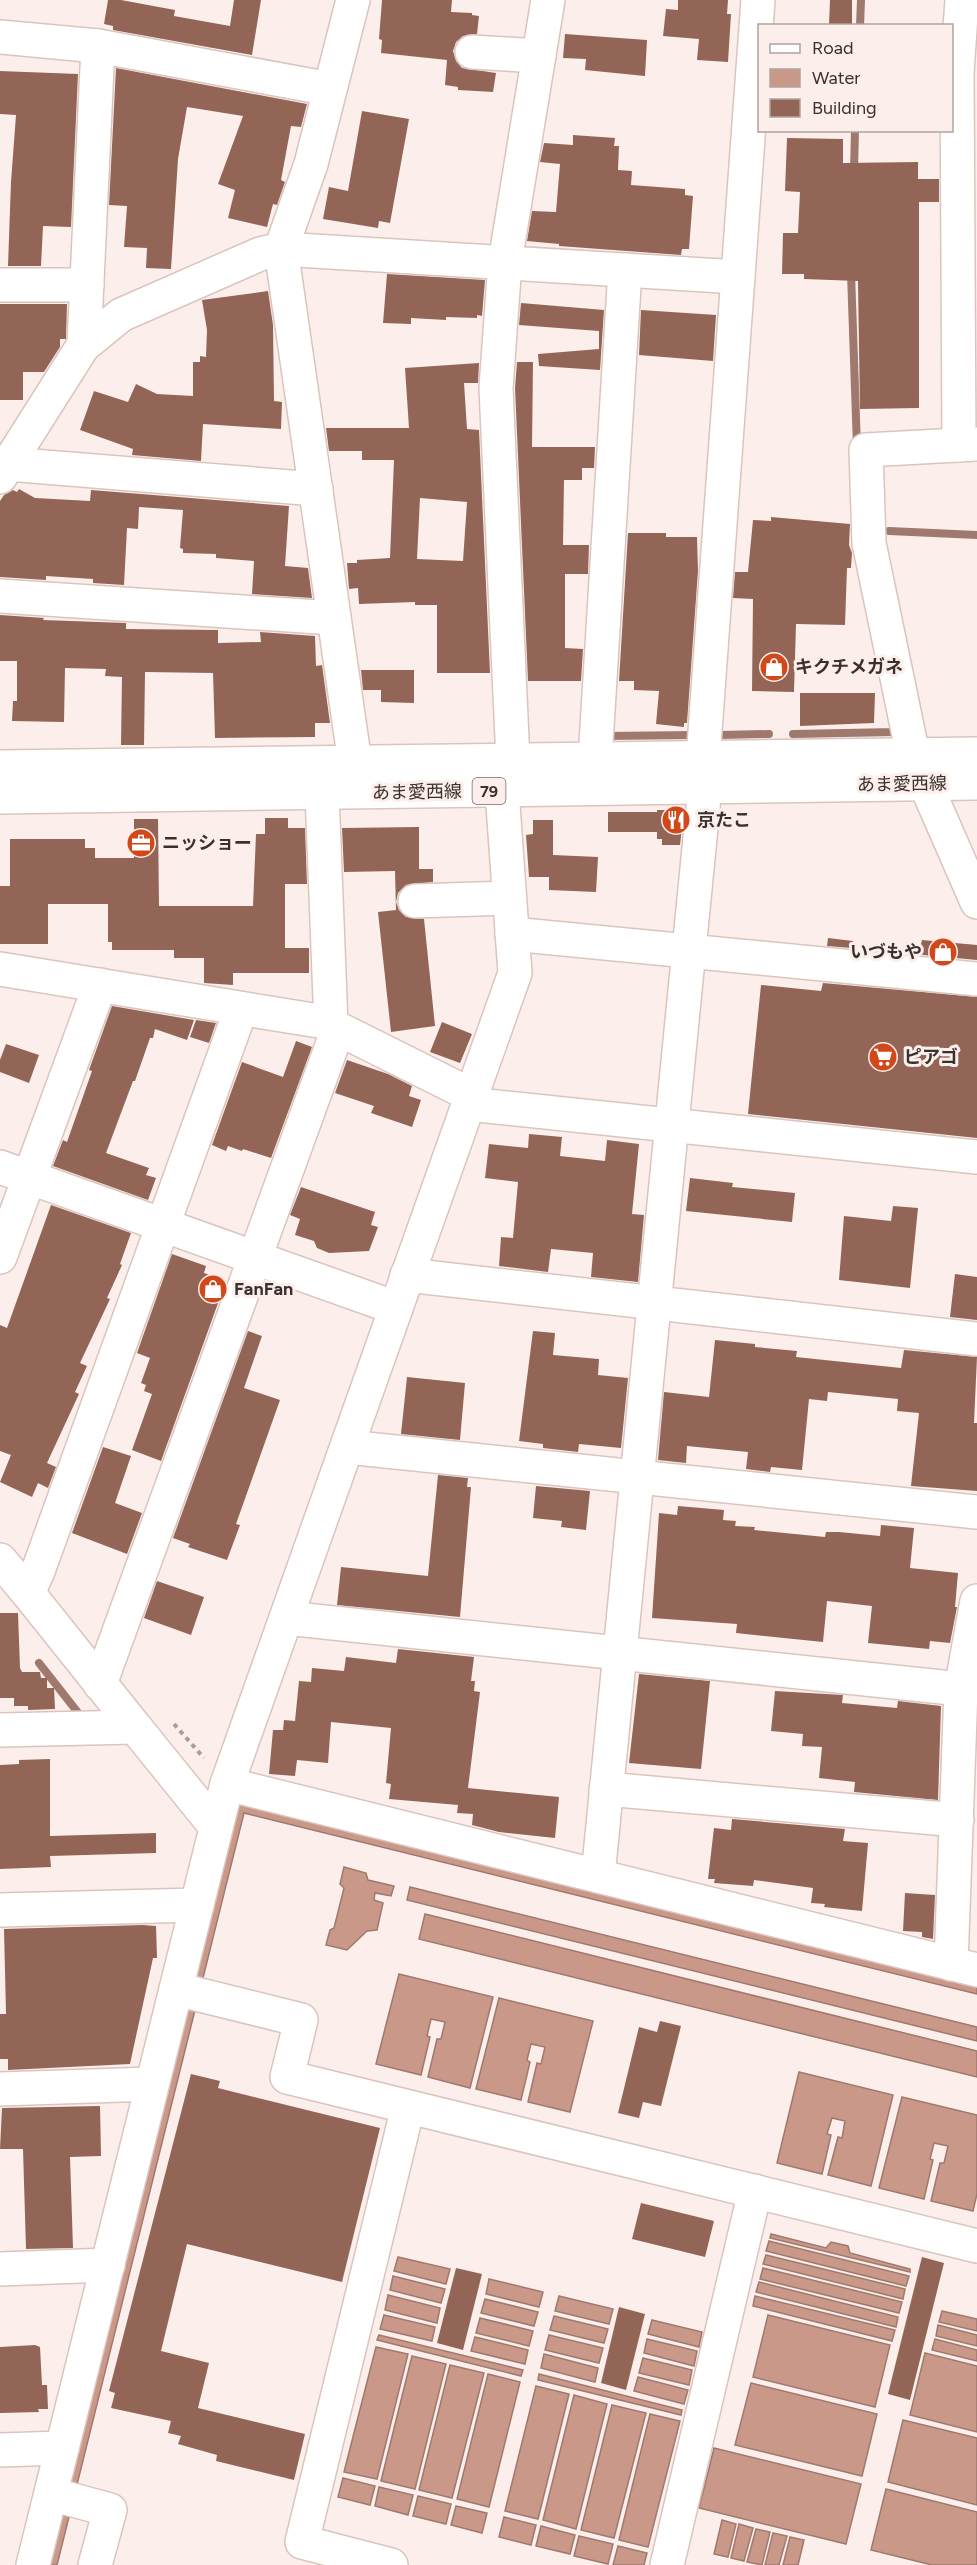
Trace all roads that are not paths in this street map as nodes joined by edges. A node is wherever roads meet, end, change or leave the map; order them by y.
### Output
1 (354, 0) edge
2 (548, 0) edge
3 (758, 0) edge
4 (962, 0) edge
5 (0, 37) edge
6 (98, 46) junction
7 (472, 52) dead end
8 (539, 56) junction
9 (967, 73) edge
10 (330, 89) junction
11 (281, 249) junction
12 (505, 262) junction
13 (968, 267) edge
14 (625, 270) junction
15 (738, 277) junction
16 (0, 285) edge
17 (87, 285) junction
18 (84, 345) junction
19 (968, 445) edge
20 (4, 471) edge
21 (316, 489) junction
22 (0, 597) edge
23 (334, 618) junction
24 (977, 754) edge
25 (595, 760) junction
26 (355, 763) junction
27 (0, 767) edge
28 (919, 769) junction
29 (704, 773) junction
30 (507, 776) junction
31 (977, 783) edge
32 (322, 793) junction
33 (0, 797) edge
34 (509, 898) junction
35 (415, 901) dead end
36 (977, 902) edge
37 (512, 934) junction
38 (689, 951) junction
39 (0, 969) edge
40 (977, 979) edge
41 (100, 986) junction
42 (241, 1008) junction
43 (335, 1027) junction
44 (470, 1099) junction
45 (672, 1126) junction
46 (977, 1157) edge
47 (0, 1167) edge
48 (30, 1178) junction
49 (163, 1225) junction
50 (0, 1257) edge
51 (255, 1258) junction
52 (407, 1275) junction
53 (655, 1303) junction
54 (396, 1308) junction
55 (977, 1338) edge
56 (346, 1447) junction
57 (637, 1477) junction
58 (977, 1512) edge
59 (0, 1560) edge
60 (28, 1593) junction
61 (977, 1602) edge
62 (286, 1618) junction
63 (620, 1653) junction
64 (100, 1684) junction
65 (962, 1689) junction
66 (135, 1727) junction
67 (0, 1731) edge
68 (227, 1784) junction
69 (606, 1789) junction
70 (216, 1827) junction
71 (963, 1827) edge
72 (598, 1876) junction
73 (197, 1905) junction
74 (0, 1910) edge
75 (964, 1967) edge
76 (188, 1992) junction
77 (152, 2084) junction
78 (0, 2089) edge
79 (408, 2107) junction
80 (755, 2191) junction
81 (977, 2246) edge
82 (108, 2265) junction
83 (0, 2269) edge
84 (62, 2448) junction
85 (0, 2450) edge
86 (61, 2497) junction
87 (33, 2565) edge
88 (95, 2565) edge
89 (391, 2565) edge
90 (667, 2565) edge

1 - 10 street
2 - 8 street
3 - 15 street
4 - 9 street
5 - 6 street
6 - 10 street
6 - 17 street
7 - 8 street
8 - 12 street
9 - 13 street
10 - 11 street
11 - 12 street
11 - 18 street
11 - 21 street
12 - 14 street
12 - 30 street
13 - 19 street
14 - 15 street
14 - 25 street
15 - 29 street
16 - 17 street
17 - 18 street
18 - 20 street
19 - 28 street
20 - 21 street
21 - 23 street
22 - 23 street
23 - 26 street
24 - 28 street, あま愛西線 / 79
25 - 29 street, あま愛西線 / 79
25 - 30 street, あま愛西線 / 79
26 - 27 street, あま愛西線 / 79
26 - 30 street, あま愛西線 / 79
28 - 29 street, あま愛西線 / 79
28 - 31 street, あま愛西線 / 79
28 - 36 street
29 - 30 street, あま愛西線 / 79
29 - 38 street
30 - 32 street, あま愛西線 / 79
30 - 34 street
32 - 33 street, あま愛西線 / 79
32 - 43 street
34 - 35 street
34 - 37 street
37 - 38 street
37 - 44 street
38 - 40 street
38 - 45 street
39 - 41 street
41 - 42 street
41 - 48 street
42 - 43 street
42 - 49 street
43 - 44 street
43 - 51 street
44 - 45 street
44 - 52 street
45 - 46 street
45 - 53 street
47 - 48 street
48 - 49 street
48 - 50 street
49 - 51 street
49 - 60 street
51 - 54 street
51 - 64 street
52 - 53 street
52 - 54 street
53 - 55 street
53 - 57 street
54 - 56 street
56 - 57 street
56 - 62 street
57 - 58 street
57 - 63 street
59 - 60 street
60 - 64 street
61 - 65 street
62 - 63 street
62 - 68 street
63 - 65 street
63 - 69 street
64 - 66 street
65 - 71 street
66 - 67 street
66 - 70 street
68 - 70 street
68 - 72 street
69 - 71 street
69 - 72 street
70 - 73 street
71 - 75 street
72 - 75 street
73 - 74 street
73 - 76 street
76 - 77 street
76 - 79 street
77 - 78 street
77 - 82 street
79 - 80 street
79 - 89 street
80 - 81 street
80 - 90 street
82 - 83 street
82 - 84 street
84 - 85 street
84 - 86 street
86 - 87 street
86 - 88 street

